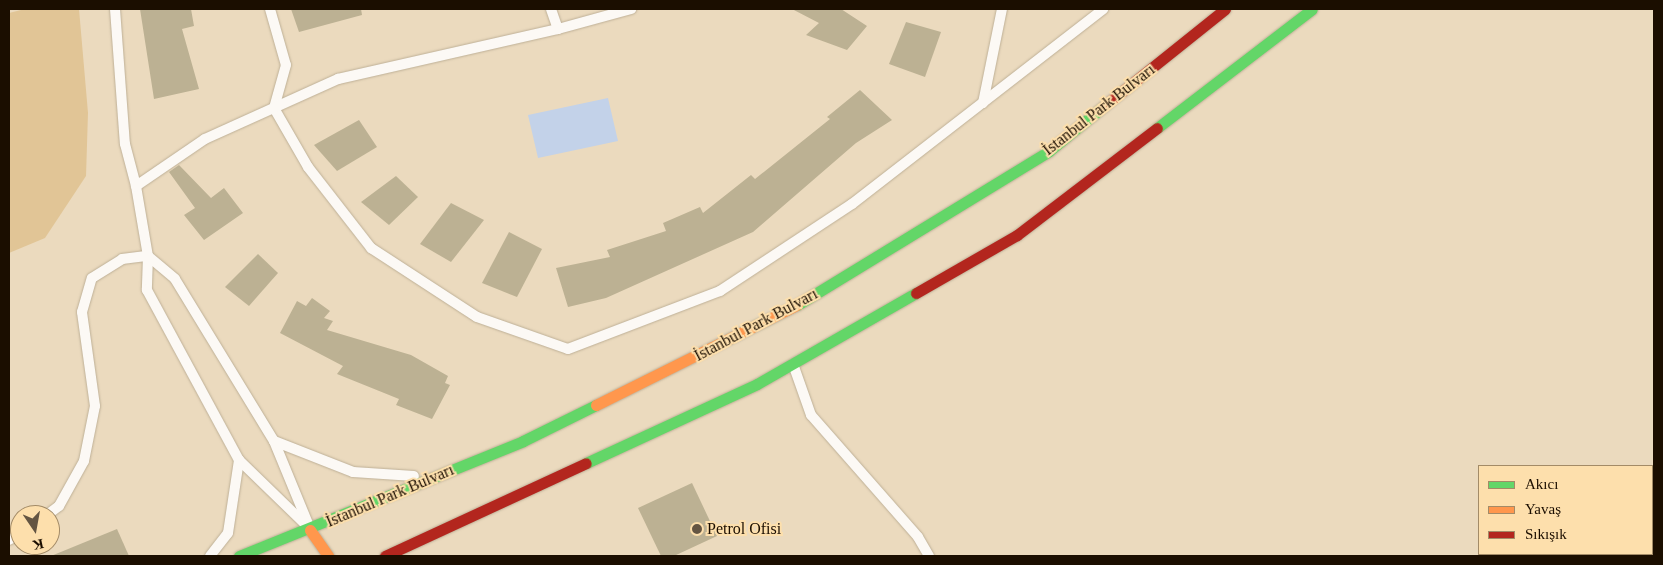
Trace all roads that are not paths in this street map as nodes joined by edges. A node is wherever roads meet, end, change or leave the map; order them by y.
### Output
1 (115, 9) edge
2 (270, 9) edge
3 (551, 9) edge
4 (631, 9) edge
5 (1002, 9) edge
6 (1103, 9) edge
7 (1225, 9) edge
8 (1312, 9) edge
9 (558, 29) junction
10 (982, 103) junction
11 (274, 108) junction
12 (136, 186) junction
13 (148, 256) junction
14 (793, 364) junction
15 (274, 441) junction
16 (239, 460) junction
17 (432, 478) junction
18 (60, 505) edge
19 (310, 530) junction
20 (210, 556) edge
21 (239, 556) edge
22 (328, 556) edge
23 (385, 556) edge
24 (930, 556) edge

1 - 12 lane
2 - 11 lane
3 - 9 lane
4 - 9 lane
5 - 10 lane
6 - 10 lane
7 - 17 main road, İstanbul Park Bulvarı
8 - 14 main road
9 - 11 lane
10 - 11 lane
11 - 12 lane
12 - 13 lane
13 - 15 lane
13 - 16 lane
13 - 18 lane
14 - 23 main road
14 - 24 lane
15 - 17 lane
15 - 19 lane
16 - 19 lane
16 - 20 lane
17 - 19 main road, İstanbul Park Bulvarı
19 - 21 main road, İstanbul Park Bulvarı
19 - 22 main road

